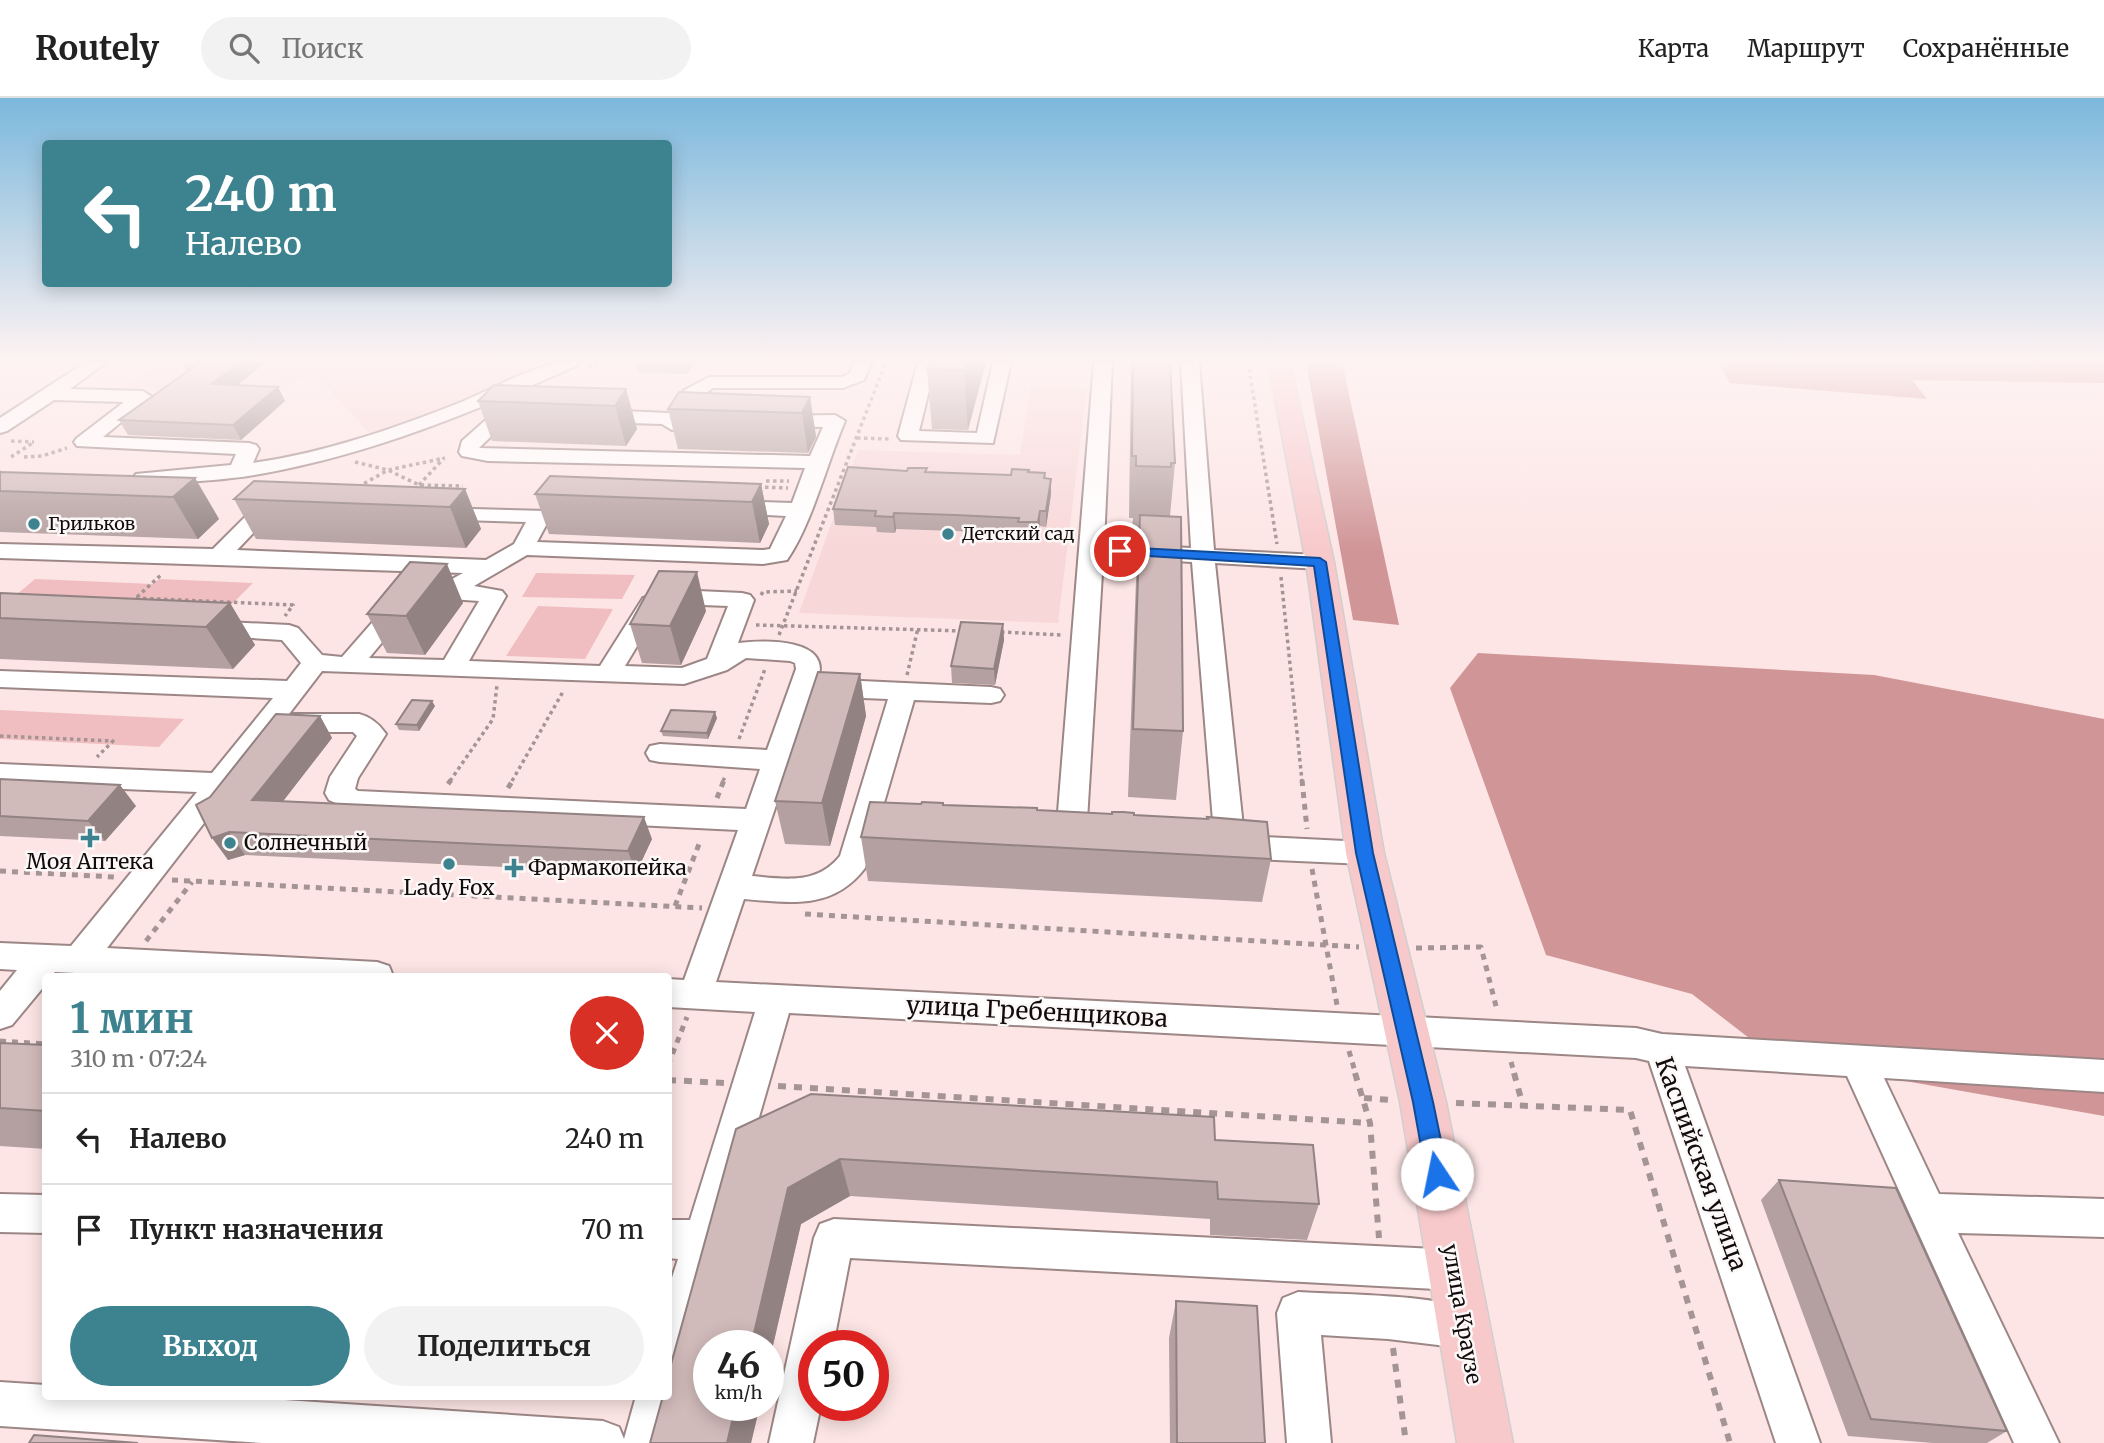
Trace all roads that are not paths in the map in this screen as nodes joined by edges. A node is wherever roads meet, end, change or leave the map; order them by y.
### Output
1 (107, 425) edge
2 (418, 425) edge
3 (492, 425) edge
4 (671, 425) edge
5 (833, 425) edge
6 (911, 425) edge
7 (989, 425) edge
8 (1099, 425) edge
9 (1194, 425) edge
10 (1292, 425) edge
11 (651, 459) junction
12 (817, 462) junction
13 (263, 467) junction
14 (239, 471) junction
15 (127, 478) edge
16 (417, 504) edge
17 (704, 506) edge
18 (266, 508) junction
19 (293, 508) edge
20 (798, 510) junction
21 (523, 548) junction
22 (1093, 550) junction
23 (0, 551) edge
24 (1203, 555) junction
25 (219, 556) junction
26 (1320, 562) junction
27 (490, 567) junction
28 (450, 590) junction
29 (177, 626) edge
30 (315, 663) junction
31 (718, 664) junction
32 (349, 665) junction
33 (452, 669) junction
34 (608, 674) junction
35 (0, 679) edge
36 (803, 687) junction
37 (294, 691) junction
38 (903, 692) junction
39 (991, 695) dead end
40 (270, 722) junction
41 (660, 753) dead end
42 (777, 761) junction
43 (0, 774) edge
44 (219, 783) junction
45 (756, 820) junction
46 (1070, 837) edge
47 (1365, 853) junction
48 (730, 898) junction
49 (0, 956) edge
50 (63, 959) junction
51 (47, 973) edge
52 (324, 973) edge
53 (42, 978) edge
54 (682, 994) edge
55 (776, 999) junction
56 (0, 1015) edge
57 (1405, 1032) junction
58 (1662, 1049) junction
59 (1858, 1061) junction
60 (2104, 1076) edge
61 (0, 1213) edge
62 (1928, 1213) junction
63 (42, 1214) edge
64 (2104, 1218) edge
65 (685, 1239) edge
66 (1455, 1270) junction
67 (1463, 1327) junction
68 (672, 1332) edge
69 (657, 1400) edge
70 (0, 1404) edge
71 (603, 1443) edge
72 (645, 1443) edge
73 (791, 1443) edge
74 (1309, 1443) edge
75 (1485, 1443) edge
76 (1798, 1443) edge
77 (2037, 1443) edge

1 - 14 street
2 - 13 street
3 - 11 street
4 - 11 street
5 - 12 street
6 - 7 street
8 - 22 street
9 - 24 street
10 - 26 main road, улица Краузе
11 - 12 street
12 - 20 street
13 - 14 street
13 - 18 street
14 - 15 street
16 - 21 street
17 - 20 street
18 - 19 street
18 - 25 street
20 - 21 street
21 - 27 street
22 - 24 street
22 - 46 street
23 - 25 street
24 - 26 street
24 - 47 street
25 - 27 street
26 - 47 main road, улица Краузе
27 - 28 street
28 - 32 street
28 - 33 street
29 - 30 street
30 - 32 street
30 - 37 street
31 - 34 street
31 - 34 street
31 - 36 street
32 - 33 street
33 - 34 street
35 - 37 street
36 - 38 street
36 - 42 street
37 - 40 street
38 - 39 street
38 - 48 street
40 - 44 street
40 - 45 street
41 - 42 street
42 - 45 street
43 - 44 street
44 - 50 street
45 - 48 street
47 - 57 main road, улица Краузе
48 - 54 street
49 - 50 street
50 - 51 street
50 - 52 street
53 - 56 street
54 - 55 street, улица Гребенщикова
55 - 57 street, улица Гребенщикова
55 - 65 street
57 - 58 street, Каспийская улица
57 - 66 main road, улица Краузе
58 - 59 street
58 - 76 street, Каспийская улица
59 - 60 street
59 - 62 street
61 - 63 street
62 - 64 street
62 - 77 street
65 - 68 street
66 - 67 main road, улица Краузе
66 - 73 street
67 - 74 street
67 - 75 main road, улица Краузе
69 - 72 street
70 - 71 street

